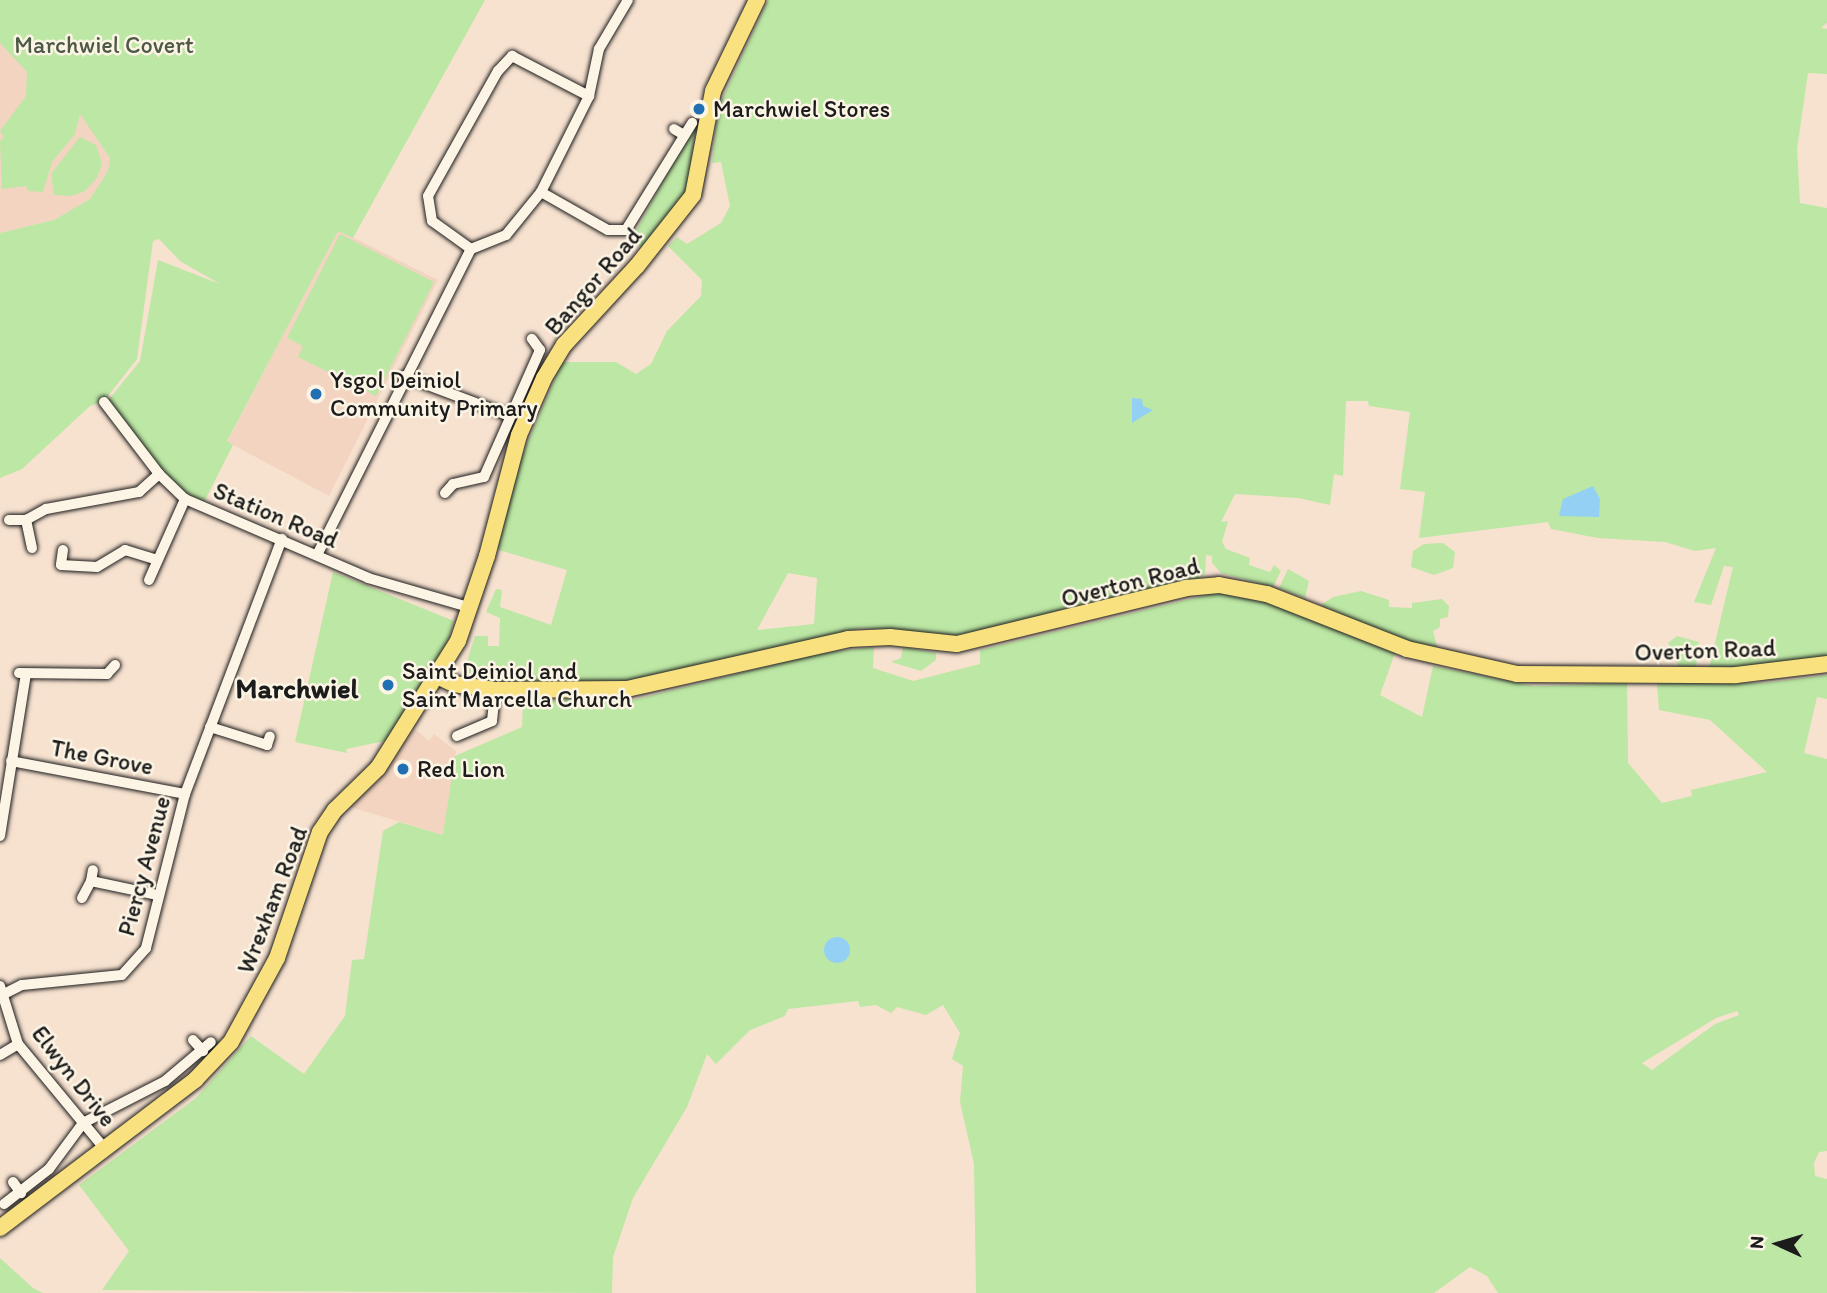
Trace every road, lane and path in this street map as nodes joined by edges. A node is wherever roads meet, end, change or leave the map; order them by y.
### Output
1 (628, 0) edge
2 (757, 0) edge
3 (589, 96) junction
4 (692, 122) dead end
5 (674, 129) dead end
6 (684, 135) junction
7 (541, 192) junction
8 (471, 248) junction
9 (532, 340) dead end
10 (404, 376) junction
11 (104, 402) dead end
12 (510, 416) junction
13 (159, 474) junction
14 (445, 493) dead end
15 (185, 499) junction
16 (9, 520) dead end
17 (26, 520) junction
18 (282, 539) junction
19 (32, 548) dead end
20 (63, 550) dead end
21 (317, 555) junction
22 (157, 560) junction
23 (149, 580) dead end
24 (472, 608) junction
25 (1827, 664) edge
26 (115, 665) dead end
27 (439, 677) junction
28 (495, 690) junction
29 (210, 727) junction
30 (270, 736) dead end
31 (457, 736) dead end
32 (11, 761) junction
33 (185, 794) junction
34 (0, 836) edge
35 (93, 870) dead end
36 (91, 881) junction
37 (157, 895) junction
38 (82, 898) dead end
39 (1, 991) edge
40 (193, 1040) dead end
41 (211, 1042) dead end
42 (18, 1044) junction
43 (203, 1051) junction
44 (0, 1055) edge
45 (83, 1122) junction
46 (105, 1149) junction
47 (13, 1182) dead end
48 (20, 1193) junction
49 (4, 1204) dead end
50 (0, 1228) edge

1 - 3 street
2 - 24 main road, Bangor Road
3 - 7 street
3 - 8 street
4 - 6 street
5 - 6 street
6 - 7 street
7 - 8 street
8 - 10 street
9 - 12 street
10 - 12 street
10 - 21 street
11 - 13 street, Station Road
12 - 14 street
13 - 15 street, Station Road
13 - 17 street
15 - 18 street, Station Road
15 - 22 street
16 - 17 street
17 - 19 street
18 - 21 street, Station Road
18 - 29 street, Piercy Avenue
20 - 22 street
21 - 24 street, Station Road
22 - 23 street
24 - 27 main road, Bangor Road
25 - 28 main road, Overton Road
26 - 32 street
27 - 28 main road, Overton Road
27 - 46 main road, Wrexham Road
28 - 31 street
29 - 30 street
29 - 33 street, Piercy Avenue
32 - 33 street, The Grove
32 - 34 street
33 - 37 street, Piercy Avenue
35 - 36 street
36 - 37 street
36 - 38 street
37 - 39 street, Piercy Avenue
39 - 42 street, Elwyn Drive
40 - 43 street
41 - 43 street
42 - 44 street
42 - 45 street, Elwyn Drive
43 - 45 street
45 - 46 street, Elwyn Drive
45 - 48 street
46 - 50 main road, Wrexham Road
47 - 48 street
48 - 49 street

